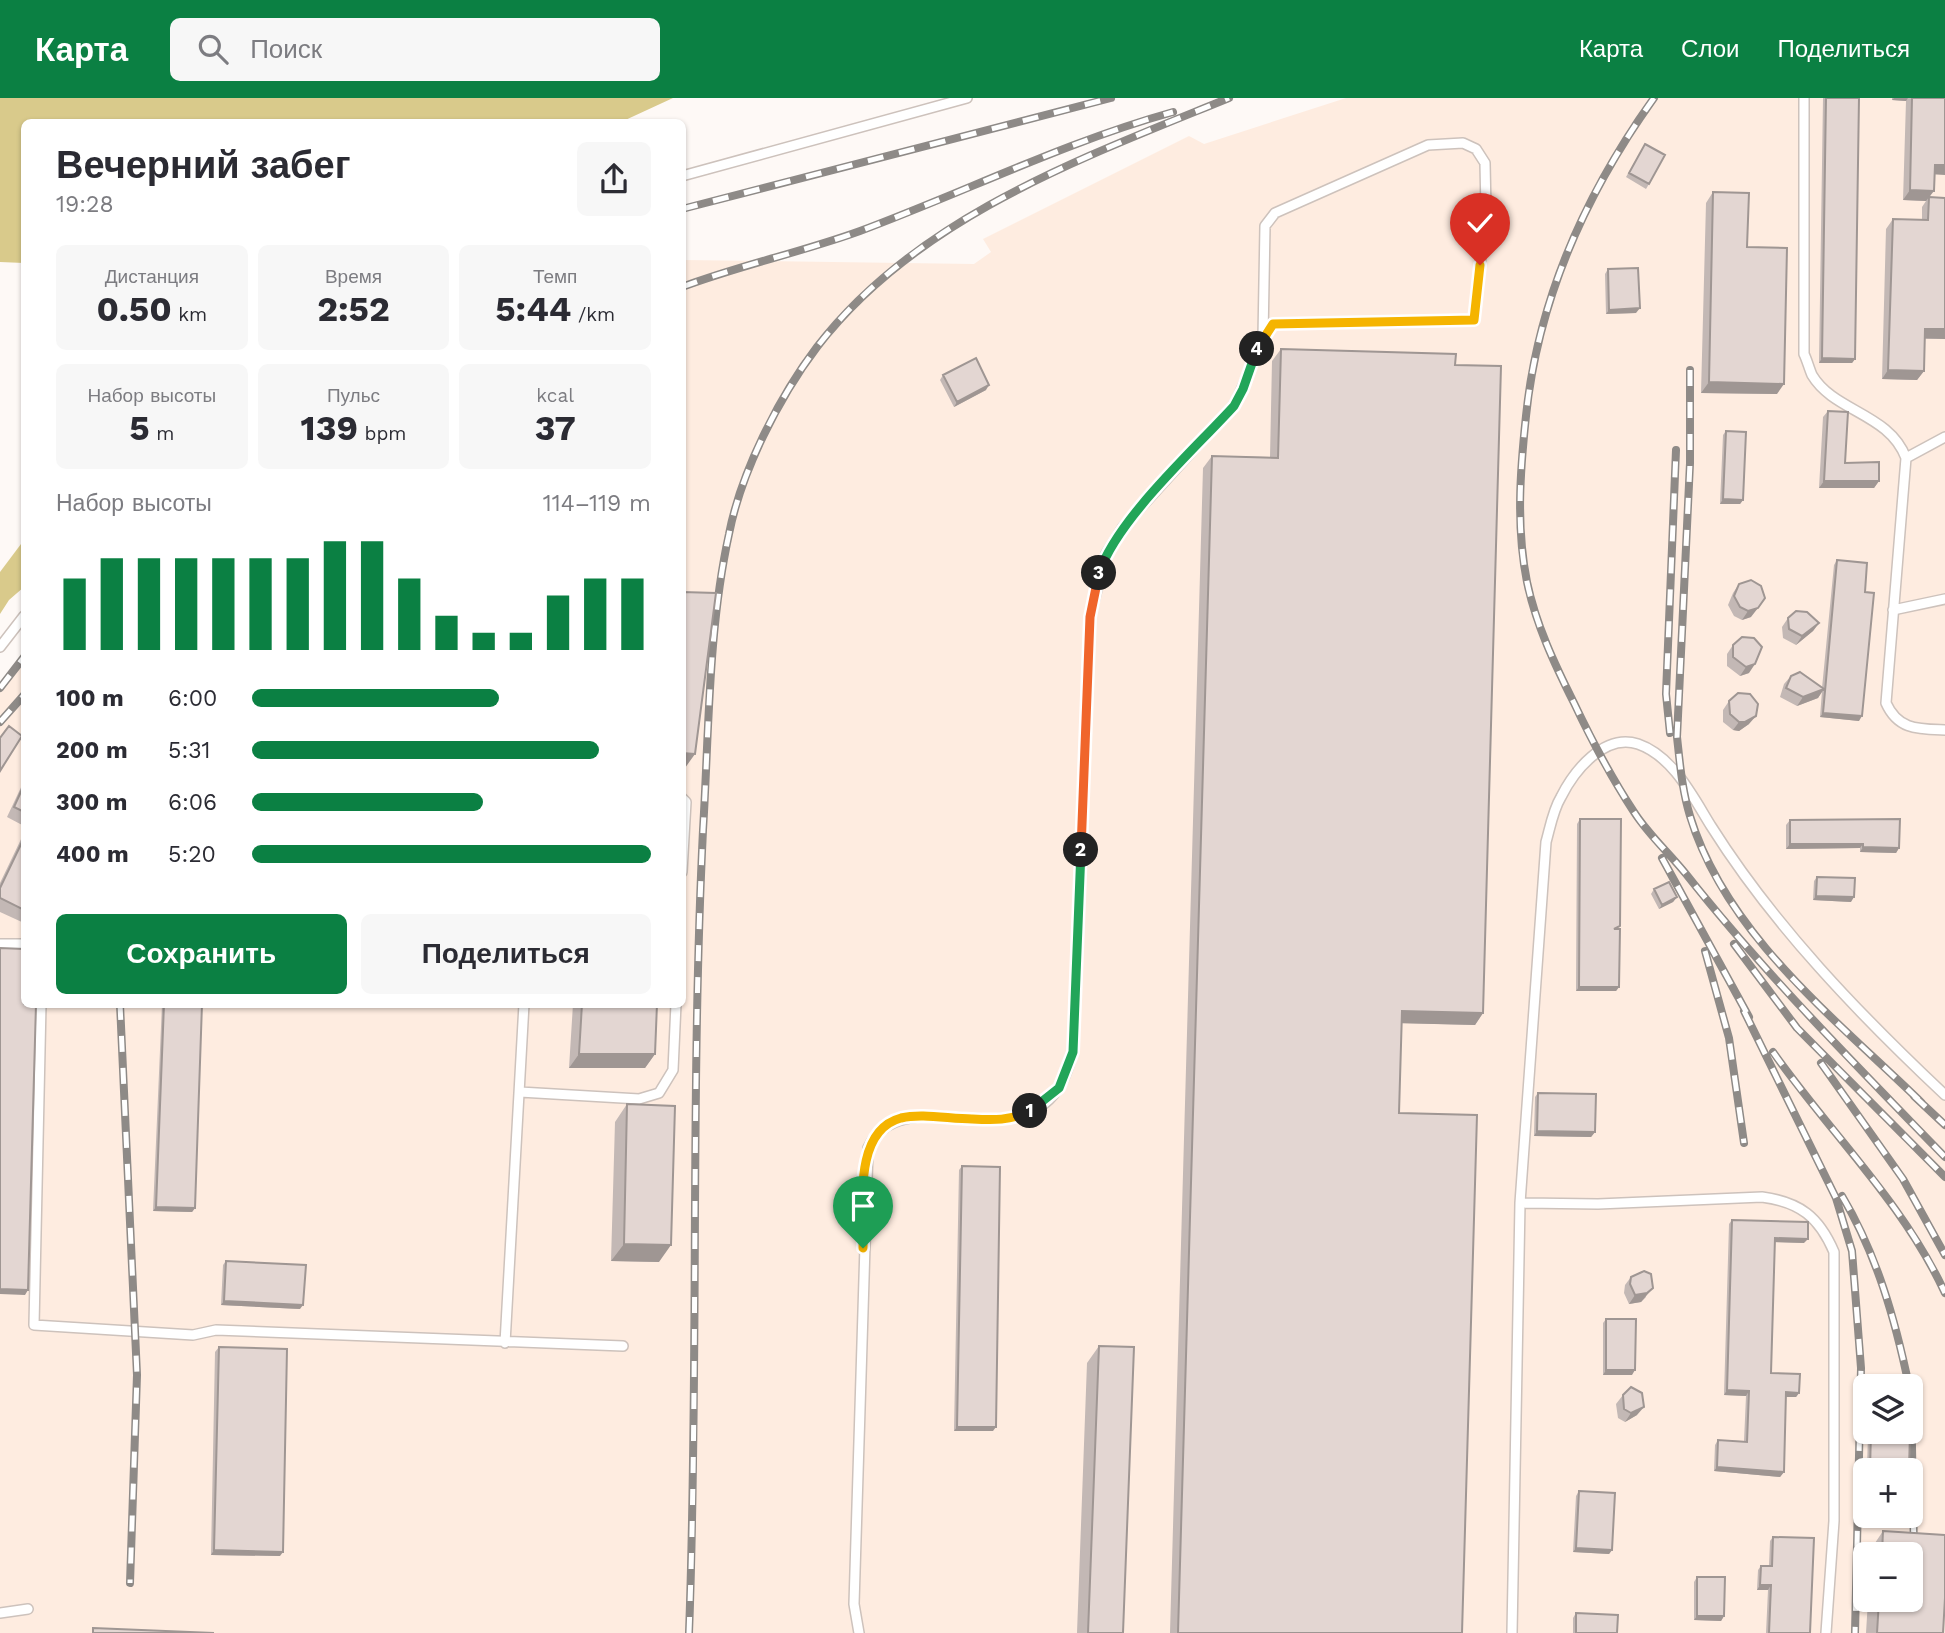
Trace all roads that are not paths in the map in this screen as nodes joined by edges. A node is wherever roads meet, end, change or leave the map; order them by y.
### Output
1 (967, 98) edge
2 (1804, 98) edge
3 (686, 175) edge
4 (1263, 337) junction
5 (1945, 437) edge
6 (1906, 458) junction
7 (1945, 599) edge
8 (1893, 610) junction
9 (21, 620) edge
10 (0, 647) edge
11 (1945, 730) edge
12 (0, 944) edge
13 (21, 944) edge
14 (41, 1008) edge
15 (524, 1008) edge
16 (676, 1008) edge
17 (520, 1092) junction
18 (1945, 1095) edge
19 (1520, 1203) junction
20 (505, 1343) junction
21 (623, 1346) dead end
22 (28, 1609) dead end
23 (0, 1613) edge
24 (859, 1633) edge
25 (1511, 1633) edge
26 (1826, 1633) edge

1 - 3 lane
2 - 6 lane
4 - 4 lane
4 - 24 lane
5 - 6 lane
6 - 8 lane
7 - 8 lane
8 - 11 lane
9 - 10 lane
12 - 13 lane
14 - 20 lane
15 - 17 lane
16 - 17 lane
17 - 20 lane
18 - 19 lane
19 - 25 lane
19 - 26 lane
20 - 21 lane
22 - 23 lane

